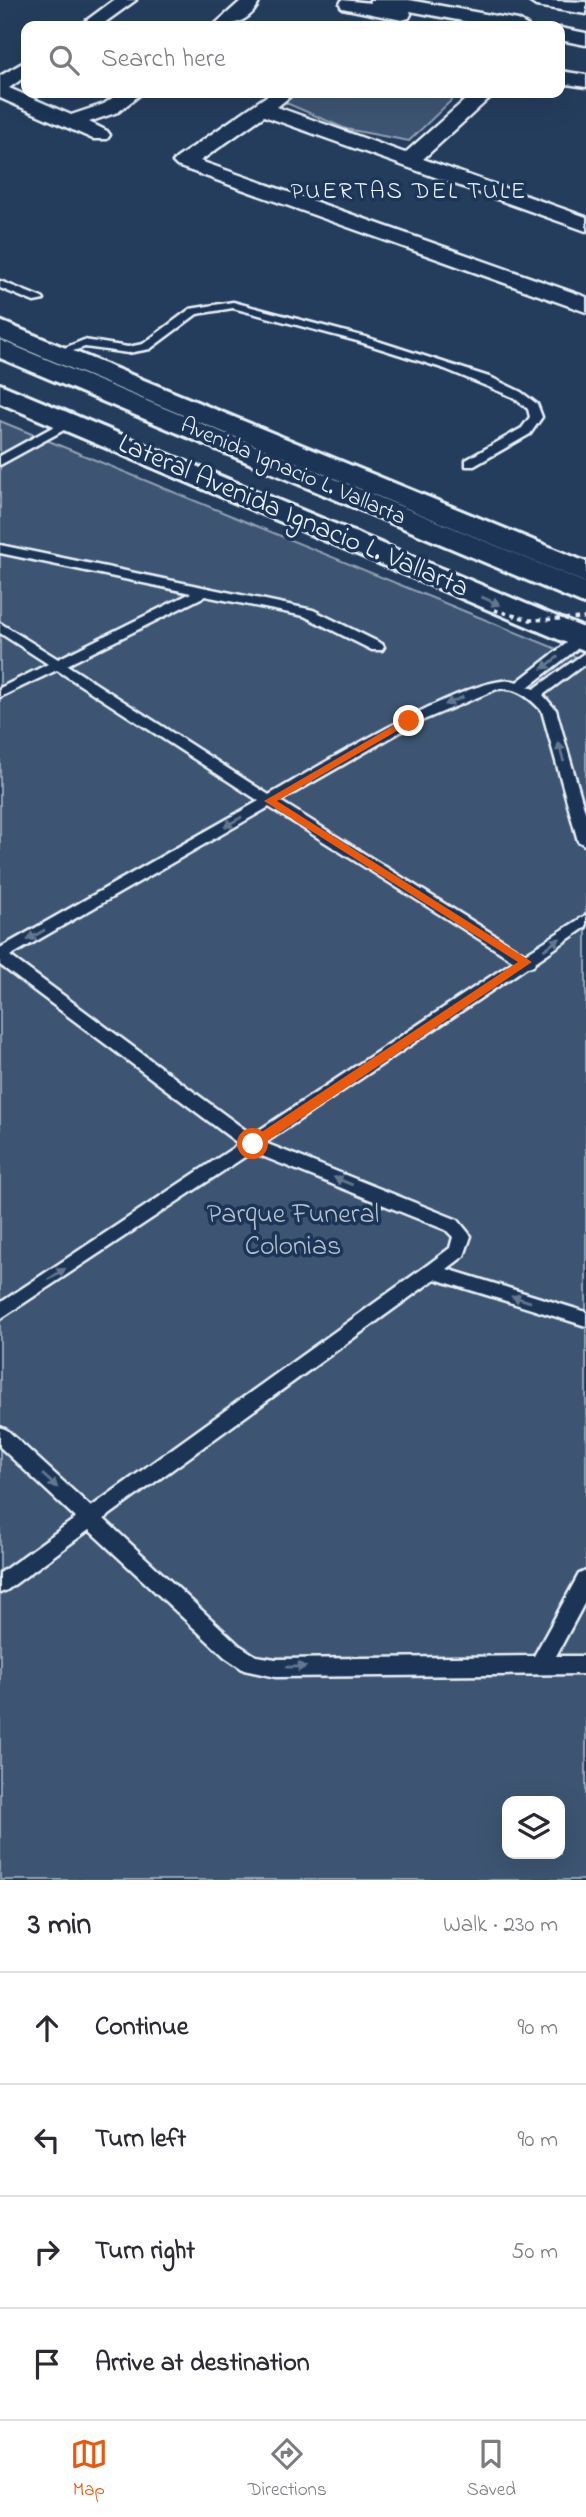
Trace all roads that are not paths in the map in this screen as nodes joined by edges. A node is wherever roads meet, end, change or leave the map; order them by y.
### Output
1 (127, 0) edge
2 (251, 0) edge
3 (379, 0) edge
4 (536, 0) edge
5 (328, 2) dead end
6 (354, 2) edge
7 (586, 8) edge
8 (96, 21) edge
9 (229, 21) edge
10 (466, 21) edge
11 (472, 21) edge
12 (565, 35) edge
13 (586, 39) edge
14 (565, 45) edge
15 (586, 48) edge
16 (21, 70) edge
17 (565, 78) edge
18 (586, 81) edge
19 (0, 85) edge
20 (0, 92) edge
21 (125, 98) edge
22 (277, 98) edge
23 (479, 98) edge
24 (262, 109) junction
25 (73, 121) junction
26 (100, 135) dead end
27 (408, 161) junction
28 (586, 224) edge
29 (0, 284) edge
30 (38, 300) dead end
31 (586, 305) edge
32 (0, 329) edge
33 (0, 348) edge
34 (58, 353) junction
35 (0, 370) edge
36 (0, 393) edge
37 (69, 422) junction
38 (0, 461) edge
39 (470, 463) dead end
40 (0, 549) edge
41 (585, 577) edge
42 (204, 591) junction
43 (0, 627) edge
44 (585, 634) edge
45 (377, 647) dead end
46 (56, 665) junction
47 (519, 687) junction
48 (0, 693) edge
49 (535, 695) junction
50 (269, 801) junction
51 (586, 841) edge
52 (586, 920) edge
53 (0, 956) edge
54 (527, 962) junction
55 (252, 1144) junction
56 (432, 1271) junction
57 (0, 1312) edge
58 (586, 1319) edge
59 (0, 1435) edge
60 (91, 1519) junction
61 (586, 1580) edge
62 (0, 1584) edge
63 (541, 1664) junction
64 (586, 1665) edge

1 - 8 street
2 - 9 street
3 - 11 street
4 - 7 street
5 - 6 street
6 - 10 street
12 - 13 street
14 - 15 street
16 - 19 street
17 - 18 street
20 - 25 street
21 - 25 street
22 - 24 street
23 - 27 street
24 - 27 street
24 - 31 street
25 - 26 street
27 - 28 street
29 - 30 lane
32 - 34 main road
33 - 41 main road, Avenida Ignacio L. Vallarta
34 - 39 lane
34 - 41 main road
35 - 44 main road, Avenida Ignacio L. Vallarta
36 - 37 main road, Lateral Avenida Ignacio L. Vallarta
37 - 38 lane
37 -> 44 main road, Lateral Avenida Ignacio L. Vallarta
40 - 42 lane
42 - 45 lane
42 - 46 lane
43 - 46 lane
44 -> 47 lane
44 - 49 lane
46 - 48 lane
46 - 50 lane
47 - 49 lane
47 -> 50 lane
51 -> 49 lane
50 -> 53 lane
50 - 54 lane
54 -> 52 lane
53 - 55 lane
54 - 55 lane
56 -> 55 lane
57 -> 55 lane
58 -> 56 lane
56 - 60 lane
59 -> 60 lane
60 - 62 lane
60 -> 63 lane
61 - 63 lane
63 - 64 lane

